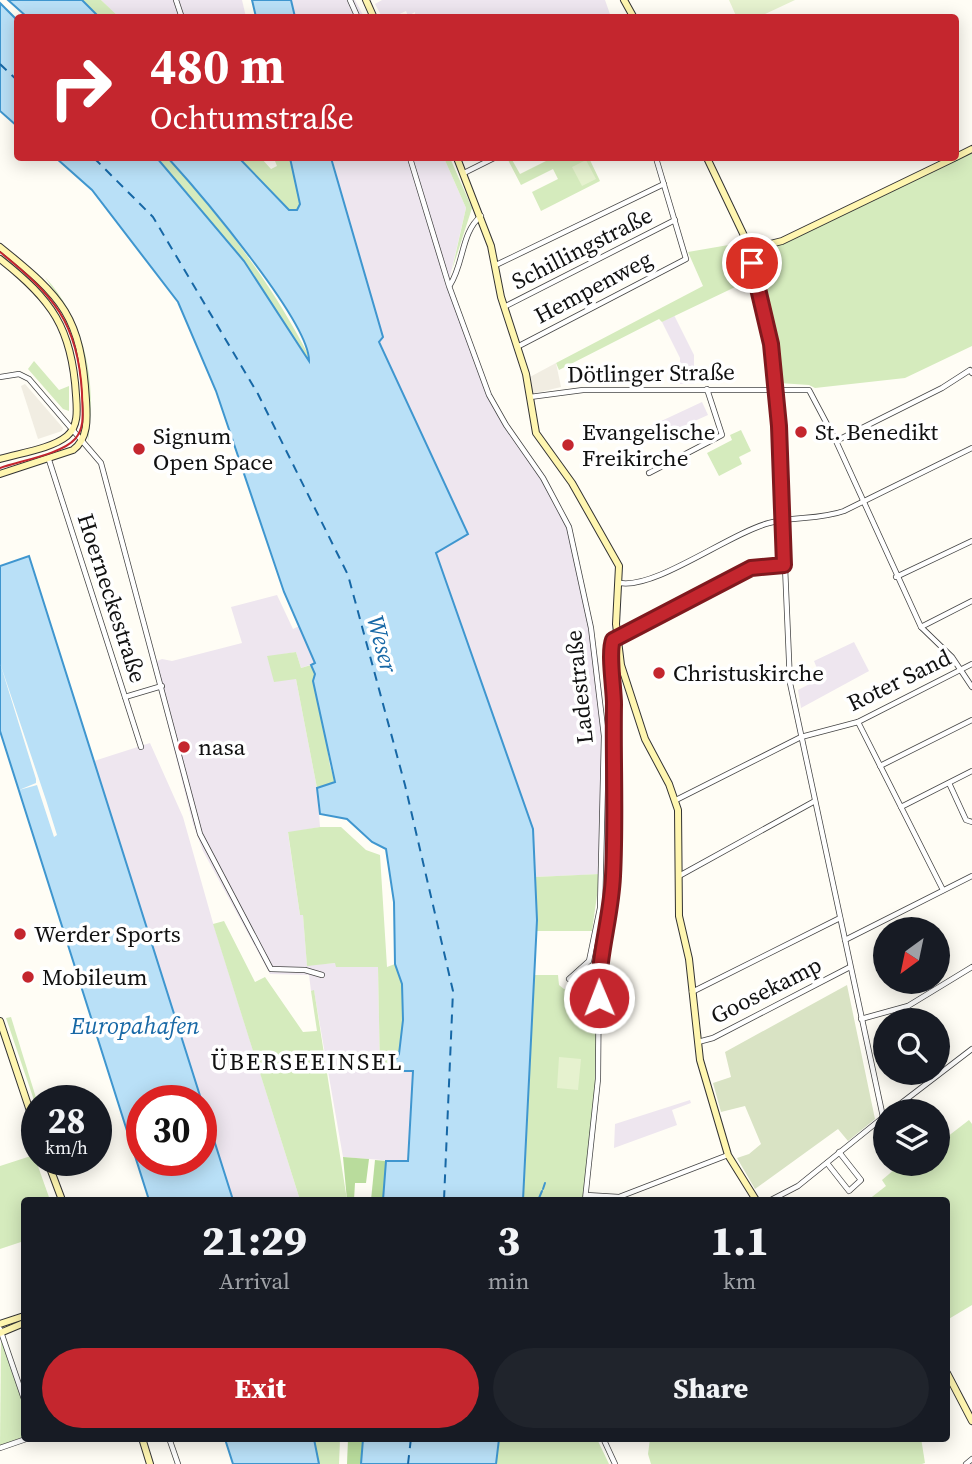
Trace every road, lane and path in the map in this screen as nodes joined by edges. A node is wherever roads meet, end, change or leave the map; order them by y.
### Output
1 (411, 161) edge
2 (458, 161) edge
3 (488, 161) edge
4 (657, 161) edge
5 (709, 161) edge
6 (947, 161) edge
7 (464, 173) junction
8 (664, 184) junction
9 (481, 216) junction
10 (675, 220) junction
11 (0, 247) edge
12 (752, 247) junction
13 (0, 259) edge
14 (7, 265) junction
15 (496, 265) junction
16 (0, 271) edge
17 (449, 286) junction
18 (504, 307) junction
19 (517, 347) junction
20 (971, 372) edge
21 (0, 377) edge
22 (774, 388) junction
23 (707, 389) junction
24 (529, 397) junction
25 (72, 430) junction
26 (82, 440) junction
27 (836, 441) junction
28 (972, 448) edge
29 (0, 459) edge
30 (49, 460) junction
31 (649, 473) dead end
32 (0, 474) edge
33 (864, 502) junction
34 (782, 522) junction
35 (972, 541) edge
36 (784, 565) junction
37 (896, 577) junction
38 (620, 583) junction
39 (972, 601) edge
40 (921, 627) junction
41 (617, 636) junction
42 (972, 664) edge
43 (961, 669) junction
44 (162, 686) junction
45 (972, 687) edge
46 (125, 697) junction
47 (972, 720) edge
48 (858, 722) junction
49 (604, 736) junction
50 (614, 736) junction
51 (801, 737) junction
52 (141, 747) dead end
53 (880, 766) junction
54 (972, 771) edge
55 (949, 782) junction
56 (676, 800) junction
57 (814, 801) junction
58 (901, 807) junction
59 (972, 822) edge
60 (678, 876) junction
61 (972, 876) edge
62 (943, 890) junction
63 (840, 918) junction
64 (845, 940) junction
65 (850, 967) junction
66 (972, 967) edge
67 (322, 975) dead end
68 (569, 979) dead end
69 (692, 992) junction
70 (861, 1019) junction
71 (0, 1021) edge
72 (697, 1042) junction
73 (972, 1049) edge
74 (21, 1085) edge
75 (880, 1099) edge
76 (907, 1099) edge
77 (873, 1125) edge
78 (839, 1152) junction
79 (728, 1155) junction
80 (827, 1163) junction
81 (53, 1176) edge
82 (61, 1197) edge
83 (585, 1197) edge
84 (602, 1197) edge
85 (755, 1197) edge
86 (777, 1197) edge
87 (21, 1318) edge
88 (21, 1325) edge
89 (0, 1329) edge
90 (950, 1379) edge
91 (21, 1390) edge
92 (972, 1421) edge
93 (21, 1442) edge
94 (143, 1442) edge
95 (170, 1442) edge
96 (606, 1442) edge
97 (0, 1448) edge
98 (972, 1459) edge
99 (150, 1464) edge
100 (178, 1464) edge
101 (615, 1464) edge
102 (966, 1464) edge

1 - 17 street, Ladestraße
2 - 7 street
3 - 7 street
4 - 8 street
5 - 12 street
6 - 12 street
7 - 9 street
8 - 10 street
8 - 15 street
9 - 15 street
9 - 17 street
10 - 18 street, Schillingstraße
10 - 19 street, Hempenweg
11 - 26 street
12 - 22 street
13 - 14 street
14 - 16 street
14 - 25 street
15 - 18 street
17 - 49 street, Ladestraße
18 - 19 street
19 - 24 street
20 - 27 street
21 - 25 street
22 - 23 street, Dötlinger Straße
22 - 27 street, Dötlinger Straße
22 - 34 street
23 - 24 street, Dötlinger Straße
23 - 31 street
24 - 38 street
25 - 26 street
25 - 29 street
26 - 30 street
26 - 44 street
27 - 33 street
28 - 33 street
30 - 32 street
30 - 46 street, Hoerneckestraße
33 - 34 street
33 - 37 street
34 - 36 street
34 - 38 street
35 - 37 street
36 - 41 street
36 - 51 street
37 - 40 street
38 - 41 street
39 - 40 street
40 - 43 street
41 - 50 street
41 - 56 street
42 - 43 street, Roter Sand
43 - 45 street
43 - 48 street, Roter Sand
44 - 46 street
44 - 67 street
46 - 52 street, Hoerneckestraße
47 - 53 street
48 - 51 street, Roter Sand
48 - 53 street
49 - 50 street
49 - 68 street, Ladestraße
50 - 83 street
51 - 56 street, Roter Sand
51 - 57 street
53 - 58 street
54 - 55 street
55 - 58 street
55 - 59 street
56 - 60 street
57 - 60 street
57 - 63 street
58 - 62 street
60 - 69 street
61 - 62 street
62 - 64 street
63 - 64 street
63 - 69 street
64 - 65 street
65 - 70 street
65 - 72 street, Goosekamp
66 - 70 street
69 - 72 street
70 - 75 street
71 - 74 street
72 - 79 street
73 - 76 street
77 - 78 street
78 - 80 street
78 - 80 street
79 - 84 street
79 - 85 street
80 - 86 street
81 - 82 street
87 - 89 street
88 - 89 street
89 - 91 street
90 - 92 street
93 - 97 street
94 - 99 street
95 - 100 street
96 - 101 street
98 - 102 street

